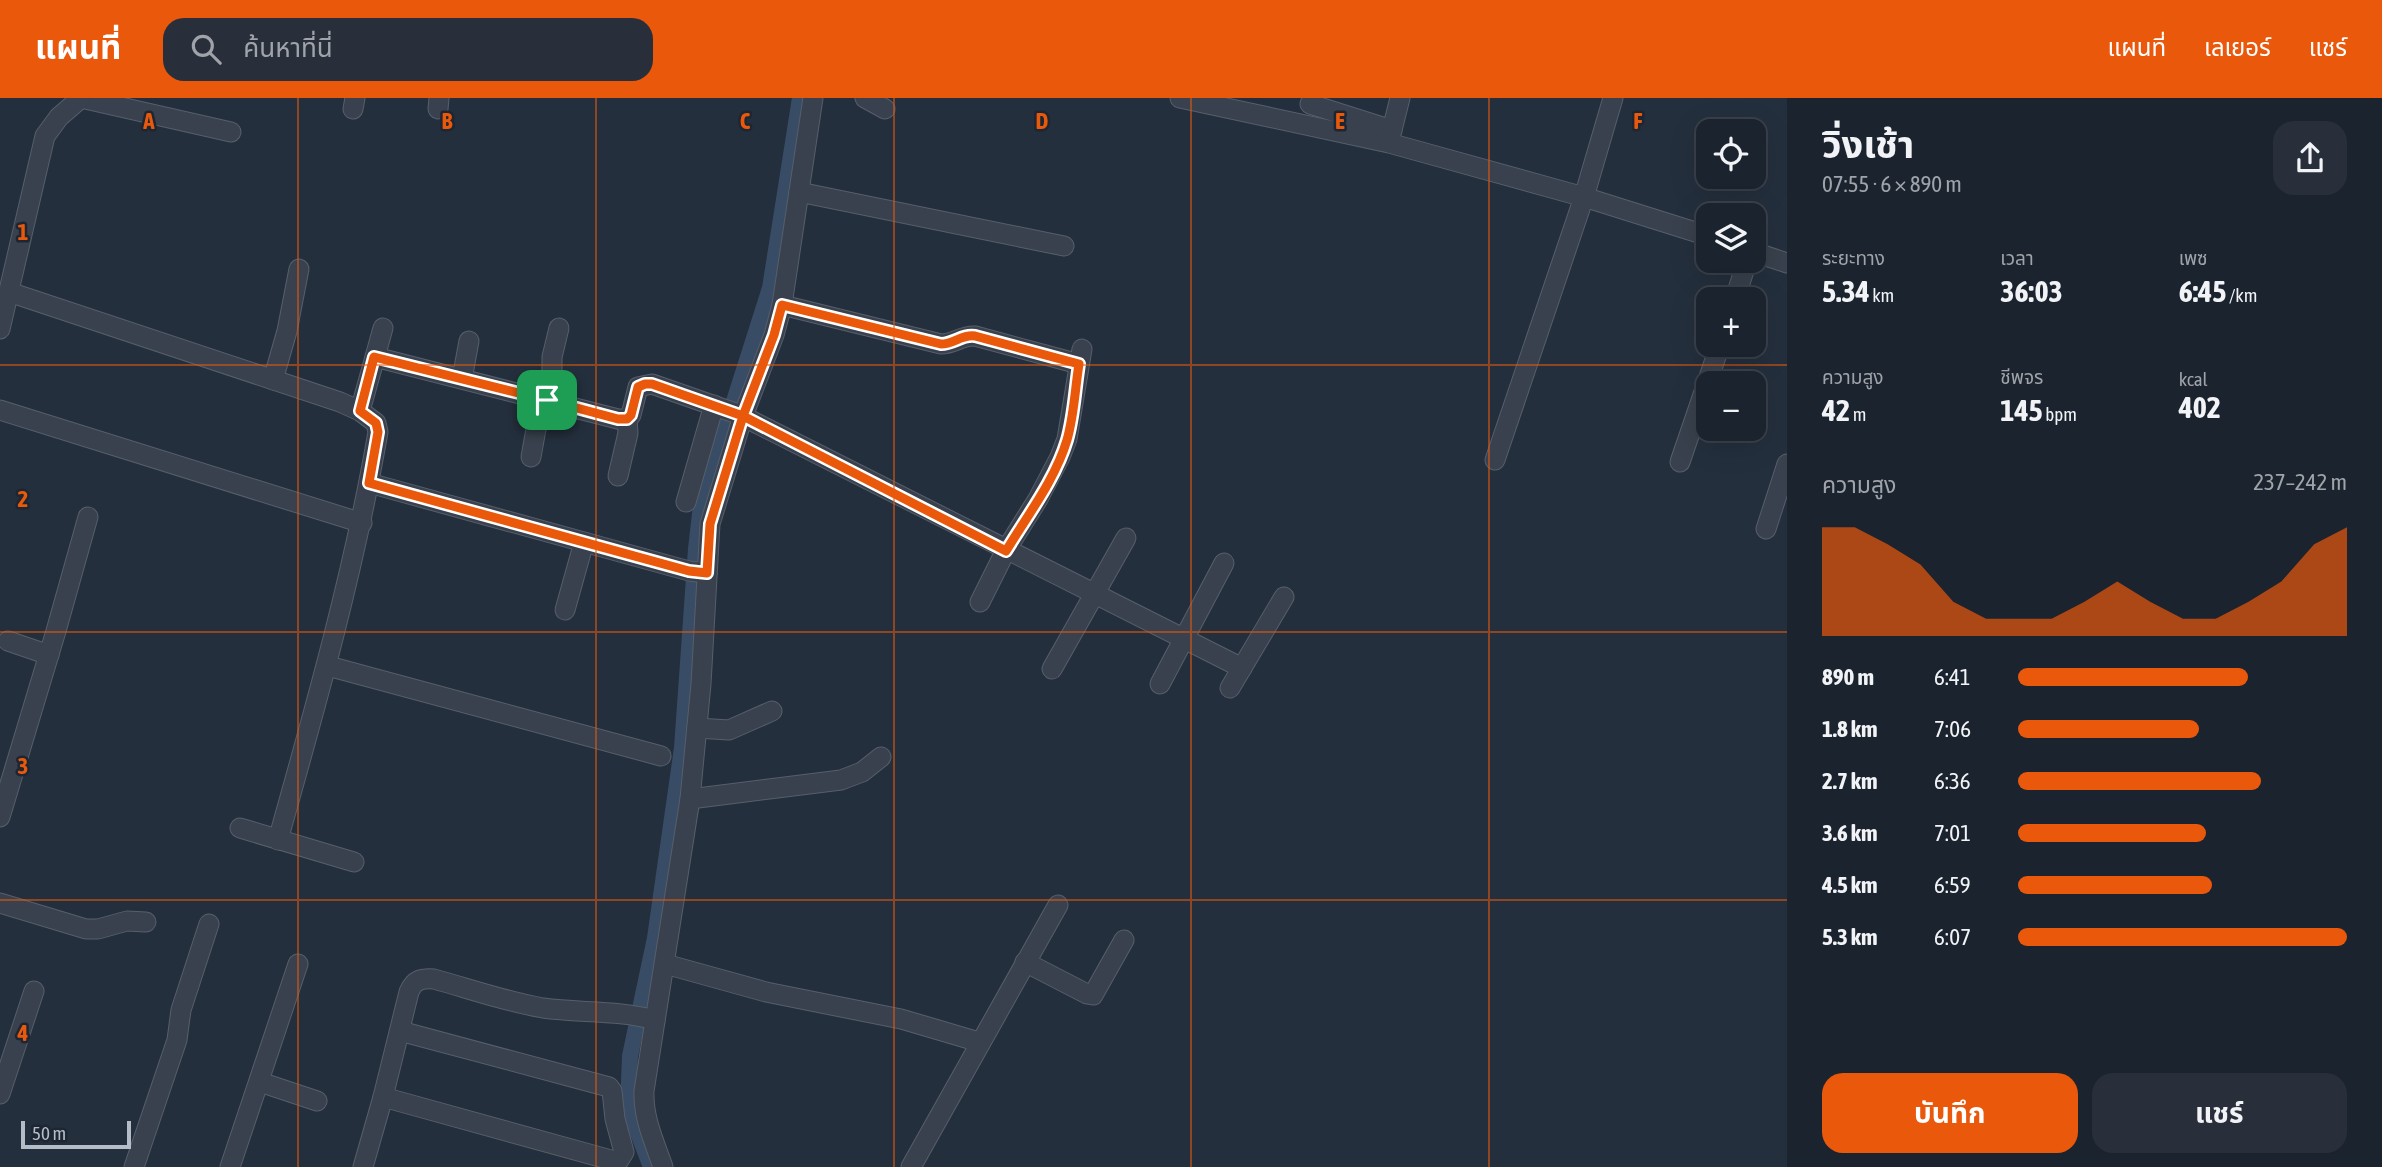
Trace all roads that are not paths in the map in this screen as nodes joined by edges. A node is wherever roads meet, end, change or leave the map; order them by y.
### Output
1 (81, 98) edge
2 (813, 98) edge
3 (865, 98) edge
4 (1180, 98) edge
5 (1400, 98) edge
6 (1613, 98) edge
7 (1310, 104) dead end
8 (885, 109) dead end
9 (231, 132) dead end
10 (1391, 137) junction
11 (799, 192) junction
12 (1584, 197) junction
13 (1696, 232) edge
14 (1065, 246) dead end
15 (1766, 256) edge
16 (1787, 263) edge
17 (299, 269) dead end
18 (9, 292) junction
19 (782, 305) junction
20 (383, 328) dead end
21 (559, 328) dead end
22 (0, 329) edge
23 (469, 341) dead end
24 (374, 357) junction
25 (1716, 357) edge
26 (463, 379) junction
27 (272, 380) junction
28 (547, 400) junction
29 (0, 410) edge
30 (360, 411) junction
31 (730, 411) junction
32 (627, 419) junction
33 (531, 457) dead end
34 (1496, 460) dead end
35 (1680, 462) dead end
36 (1787, 464) edge
37 (618, 475) dead end
38 (369, 483) junction
39 (686, 502) dead end
40 (88, 517) dead end
41 (362, 523) junction
42 (1766, 529) dead end
43 (1126, 538) dead end
44 (584, 542) junction
45 (1006, 551) junction
46 (1224, 563) dead end
47 (699, 572) junction
48 (1095, 594) junction
49 (1284, 597) dead end
50 (980, 602) dead end
51 (565, 610) dead end
52 (1183, 639) junction
53 (8, 641) dead end
54 (49, 655) junction
55 (328, 666) junction
56 (1242, 668) junction
57 (1052, 670) dead end
58 (1160, 684) dead end
59 (1230, 688) dead end
60 (772, 711) dead end
61 (697, 728) junction
62 (661, 756) dead end
63 (881, 757) dead end
64 (690, 799) junction
65 (0, 817) edge
66 (240, 828) dead end
67 (278, 840) junction
68 (354, 862) dead end
69 (0, 903) edge
70 (1058, 905) dead end
71 (146, 922) dead end
72 (209, 924) dead end
73 (1124, 940) dead end
74 (1025, 962) junction
75 (298, 964) dead end
76 (664, 964) junction
77 (34, 990) dead end
78 (646, 1017) junction
79 (400, 1031) junction
80 (979, 1042) junction
81 (260, 1082) junction
82 (0, 1094) edge
83 (383, 1097) junction
84 (317, 1101) dead end
85 (134, 1167) edge
86 (230, 1167) edge
87 (363, 1167) edge
88 (663, 1167) edge
89 (911, 1167) edge

1 - 9 street
1 - 18 street
2 - 11 street
3 - 8 street
4 - 10 street
5 - 10 street
6 - 12 street
7 - 10 street
10 - 12 street
11 - 14 street
11 - 19 street
12 - 13 street
12 - 34 street
15 - 16 street
17 - 27 street
18 - 22 street
18 - 27 street
19 - 31 street
19 - 45 street
20 - 24 street
21 - 28 street
23 - 26 street
24 - 26 street
24 - 30 street
25 - 35 street
26 - 28 street
27 - 30 street
28 - 32 street
28 - 33 street
29 - 41 street
30 - 38 street
31 - 32 street
31 - 39 street
31 - 45 street
31 - 47 street
32 - 37 street
36 - 42 street
38 - 41 street
38 - 44 street
40 - 54 street
41 - 55 street
43 - 48 street
44 - 47 street
44 - 51 street
45 - 48 street
45 - 50 street
46 - 52 street
47 - 61 street
48 - 52 street
48 - 57 street
49 - 56 street
52 - 56 street
52 - 58 street
53 - 54 street
54 - 65 street
55 - 62 street
55 - 67 street
56 - 59 street
60 - 61 street
61 - 64 street
63 - 64 street
64 - 76 street
66 - 67 street
67 - 68 street
69 - 71 street
70 - 74 street
72 - 85 street
73 - 74 street
74 - 80 street
75 - 81 street
76 - 78 street
76 - 80 street
77 - 82 street
78 - 79 street
78 - 88 street
79 - 83 street
79 - 83 street
80 - 89 street
81 - 84 street
81 - 86 street
83 - 87 street

